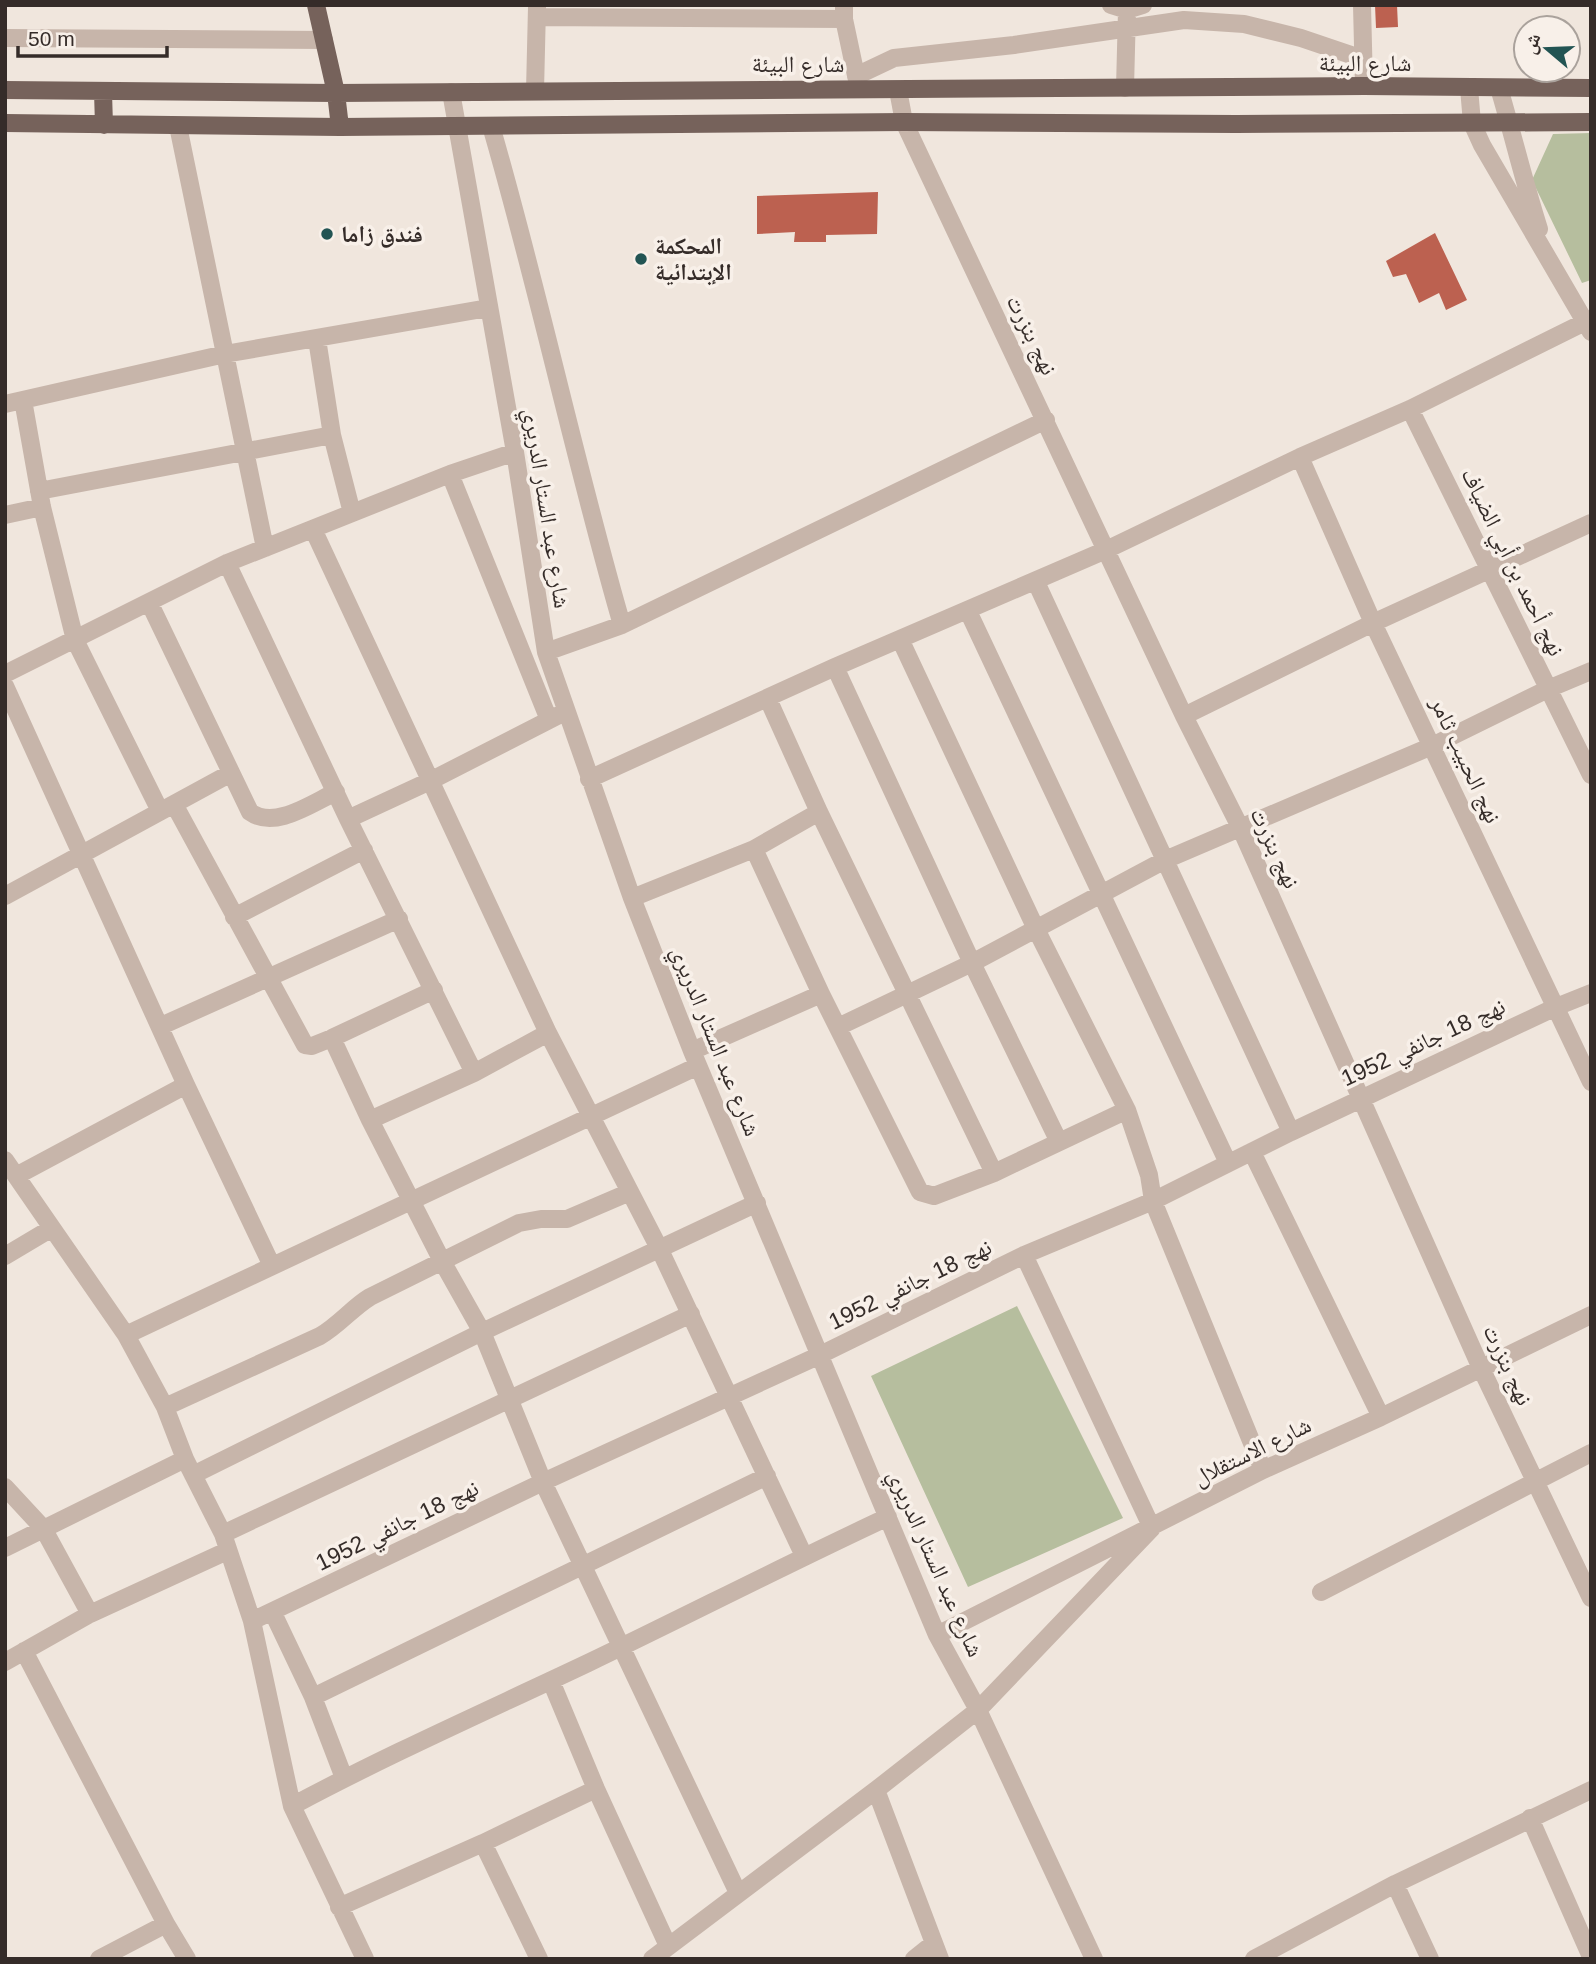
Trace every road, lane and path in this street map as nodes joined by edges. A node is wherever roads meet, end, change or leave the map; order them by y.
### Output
1 (316, 5) edge
2 (1362, 5) edge
3 (537, 11) edge
4 (844, 12) edge
5 (1127, 12) edge
6 (5, 38) edge
7 (324, 40) junction
8 (1363, 59) junction
9 (858, 82) junction
10 (1364, 86) junction
11 (1125, 88) junction
12 (1469, 88) junction
13 (1499, 88) junction
14 (1591, 88) edge
15 (5, 90) edge
16 (898, 90) junction
17 (535, 91) junction
18 (103, 92) junction
19 (451, 92) junction
20 (336, 93) junction
21 (904, 122) junction
22 (1510, 122) junction
23 (1591, 122) edge
24 (5, 123) edge
25 (1472, 123) junction
26 (104, 125) junction
27 (456, 126) junction
28 (491, 126) junction
29 (178, 127) junction
30 (341, 127) junction
31 (1549, 259) junction
32 (488, 308) junction
33 (1589, 324) edge
34 (317, 339) junction
35 (225, 354) junction
36 (14, 402) edge
37 (1410, 409) junction
38 (1046, 420) junction
39 (332, 435) junction
40 (244, 452) junction
41 (515, 452) junction
42 (1300, 457) junction
43 (450, 474) junction
44 (41, 499) junction
45 (352, 513) junction
46 (5, 515) edge
47 (1591, 523) edge
48 (313, 529) junction
49 (265, 548) junction
50 (1106, 550) junction
51 (227, 563) junction
52 (1490, 569) junction
53 (1036, 582) junction
54 (149, 602) junction
55 (968, 611) junction
56 (1373, 622) junction
57 (622, 625) junction
58 (900, 639) junction
59 (75, 640) junction
60 (546, 652) junction
61 (835, 667) junction
62 (1591, 671) edge
63 (5, 674) edge
64 (5, 686) edge
65 (1548, 689) junction
66 (768, 699) junction
67 (558, 716) junction
68 (1184, 716) junction
69 (1432, 746) junction
70 (231, 773) junction
71 (1591, 775) edge
72 (589, 779) junction
73 (430, 781) junction
74 (336, 792) junction
75 (167, 807) junction
76 (819, 812) junction
77 (348, 819) junction
78 (1241, 829) junction
79 (754, 849) junction
80 (364, 850) junction
81 (82, 854) junction
82 (1165, 860) junction
83 (1102, 895) junction
84 (5, 896) edge
85 (632, 898) junction
86 (234, 916) junction
87 (398, 919) junction
88 (1036, 929) junction
89 (972, 963) junction
90 (267, 978) junction
91 (434, 990) junction
92 (1591, 993) edge
93 (821, 994) junction
94 (907, 994) junction
95 (1556, 1007) junction
96 (161, 1026) junction
97 (838, 1027) junction
98 (548, 1033) junction
99 (332, 1038) junction
100 (695, 1058) junction
101 (474, 1073) junction
102 (1591, 1082) edge
103 (186, 1085) junction
104 (1361, 1099) junction
105 (1128, 1111) junction
106 (591, 1116) junction
107 (370, 1120) junction
108 (1291, 1132) junction
109 (1059, 1142) junction
110 (1252, 1152) junction
111 (5, 1160) edge
112 (1228, 1163) junction
113 (994, 1173) junction
114 (16, 1176) junction
115 (630, 1192) junction
116 (412, 1199) junction
117 (1153, 1201) junction
118 (757, 1203) junction
119 (52, 1228) junction
120 (660, 1250) junction
121 (1024, 1255) junction
122 (5, 1256) edge
123 (442, 1261) junction
124 (272, 1266) junction
125 (691, 1314) junction
126 (1591, 1315) edge
127 (482, 1332) junction
128 (126, 1335) junction
129 (818, 1356) junction
130 (1480, 1366) junction
131 (727, 1396) junction
132 (509, 1399) junction
133 (165, 1407) junction
134 (1381, 1417) junction
135 (1591, 1453) edge
136 (189, 1467) junction
137 (1263, 1470) junction
138 (767, 1476) junction
139 (1535, 1480) junction
140 (543, 1482) junction
141 (5, 1487) edge
142 (888, 1517) junction
143 (43, 1528) junction
144 (1152, 1528) junction
145 (225, 1542) junction
146 (5, 1548) edge
147 (804, 1556) junction
148 (584, 1566) junction
149 (1321, 1592) dead end
150 (1591, 1598) edge
151 (273, 1613) junction
152 (90, 1614) junction
153 (252, 1621) junction
154 (937, 1635) junction
155 (621, 1647) junction
156 (24, 1651) junction
157 (5, 1662) edge
158 (551, 1681) junction
159 (313, 1697) junction
160 (978, 1710) junction
161 (344, 1778) junction
162 (596, 1789) junction
163 (876, 1790) junction
164 (1591, 1790) edge
165 (292, 1806) junction
166 (1530, 1818) junction
167 (483, 1843) junction
168 (1395, 1884) junction
169 (738, 1892) junction
170 (339, 1907) junction
171 (166, 1924) junction
172 (668, 1946) junction
173 (937, 1951) edge
174 (1591, 1957) edge
175 (99, 1959) edge
176 (187, 1959) edge
177 (365, 1959) edge
178 (539, 1959) edge
179 (652, 1959) edge
180 (914, 1959) edge
181 (1094, 1959) edge
182 (1254, 1959) edge
183 (1430, 1959) edge

1 - 7 main road
2 - 8 street
3 - 4 street
3 - 17 street
4 - 9 street
5 - 8 street
5 - 9 street
5 - 11 street
6 - 7 street
7 - 20 main road
8 - 10 street
9 - 16 main road, شارع البيئة
9 - 17 main road, شارع البيئة
10 - 11 main road, شارع البيئة
10 - 12 main road, شارع البيئة
11 - 16 main road, شارع البيئة
12 - 13 main road, شارع البيئة
12 - 25 street
13 - 14 main road, شارع البيئة
13 - 22 street
15 - 18 main road, شارع البيئة
16 - 21 street, نهج بنزرت
17 - 19 main road, شارع البيئة
18 - 20 main road, شارع البيئة
18 - 26 main road
19 - 20 main road, شارع البيئة
19 - 27 street, شارع عبد الستار الدريري
20 - 30 main road
21 - 25 main road
21 - 28 main road
21 - 38 street, نهج بنزرت
22 - 23 main road
22 - 25 main road
22 - 31 street
24 - 26 main road
25 - 31 street
26 - 29 main road
27 - 28 main road
27 - 30 main road
27 - 32 street, شارع عبد الستار الدريري
28 - 57 street
29 - 30 main road
29 - 35 street
31 - 33 street
32 - 34 street
32 - 41 street, شارع عبد الستار الدريري
33 - 37 street
34 - 35 street
34 - 39 street
35 - 36 street
35 - 40 street
36 - 44 street
37 - 42 street
37 - 52 street, نهج أحمد بن أبي الضياف
38 - 50 street, نهج بنزرت
38 - 57 street
39 - 40 street
39 - 45 street
40 - 44 street
40 - 49 street
41 - 43 street
41 - 60 street, شارع عبد الستار الدريري
42 - 50 street
42 - 56 street, نهج الحبيب ثامر
43 - 45 street
43 - 67 street
44 - 46 street
44 - 59 street
45 - 48 street
47 - 52 street
48 - 49 street
48 - 73 street
49 - 51 street
50 - 53 street
50 - 68 street, نهج بنزرت
51 - 54 street
51 - 74 street
52 - 56 street
52 - 65 street, نهج أحمد بن أبي الضياف
53 - 55 street
53 - 82 street
54 - 59 street
54 - 70 street
55 - 58 street
55 - 83 street
56 - 68 street
56 - 69 street, نهج الحبيب ثامر
57 - 60 street
58 - 61 street
58 - 88 street
59 - 63 street
59 - 75 street
60 - 67 street, شارع عبد الستار الدريري
61 - 66 street
61 - 89 street
62 - 65 street
64 - 81 street
65 - 69 street
65 - 71 street, نهج أحمد بن أبي الضياف
66 - 72 street
66 - 76 street
67 - 72 street, شارع عبد الستار الدريري
67 - 73 street
68 - 78 street, نهج بنزرت
69 - 78 street
69 - 95 street, نهج الحبيب ثامر
70 - 74 street
70 - 75 street
72 - 85 street, شارع عبد الستار الدريري
73 - 77 street
73 - 98 street
74 - 77 street
75 - 81 street
75 - 86 street
76 - 79 street
76 - 94 street
77 - 80 street
78 - 82 street
78 - 104 street, نهج بنزرت
79 - 85 street
79 - 93 street
80 - 86 street
80 - 87 street
81 - 84 street
81 - 96 street
82 - 83 street
82 - 108 street
83 - 88 street
83 - 112 street
85 - 100 street, شارع عبد الستار الدريري
86 - 90 street
87 - 90 street
87 - 91 street
88 - 89 street
88 - 105 street
89 - 94 street
89 - 109 street
90 - 96 street
90 - 99 street
91 - 99 street
91 - 101 street
92 - 95 street, نهج 18 جانفي 1952
93 - 97 street
93 - 100 street
94 - 97 street
94 - 113 street
95 - 102 street, نهج الحبيب ثامر
95 - 104 street, نهج 18 جانفي 1952
96 - 103 street
97 - 113 street
98 - 101 street
98 - 106 street
99 - 107 street
100 - 106 street
100 - 118 street, شارع عبد الستار الدريري
101 - 107 street
103 - 114 street
103 - 124 street
104 - 108 street, نهج 18 جانفي 1952
104 - 130 street, نهج بنزرت
105 - 109 street
105 - 117 street
106 - 115 street
106 - 116 street
107 - 116 street
108 - 110 street, نهج 18 جانفي 1952
109 - 113 street
110 - 112 street, نهج 18 جانفي 1952
110 - 134 street
111 - 114 street
112 - 117 street, نهج 18 جانفي 1952
114 - 119 street
115 - 120 street
115 - 123 street
116 - 123 street
116 - 124 street
117 - 121 street, نهج 18 جانفي 1952
117 - 137 street
118 - 120 street
118 - 129 street, شارع عبد الستار الدريري
119 - 122 street
119 - 128 street
120 - 125 street
120 - 127 street
121 - 129 street, نهج 18 جانفي 1952
121 - 144 street
123 - 127 street
123 - 133 street
124 - 128 street
125 - 131 street
125 - 132 street
126 - 130 street, شارع الاستقلال
127 - 132 street
127 - 136 street
128 - 133 street
129 - 131 street, نهج 18 جانفي 1952
129 - 142 street, شارع عبد الستار الدريري
130 - 134 street, شارع الاستقلال
130 - 139 street, نهج بنزرت
131 - 138 street
131 - 140 street, نهج 18 جانفي 1952
132 - 140 street
132 - 145 street
133 - 136 street
134 - 137 street, شارع الاستقلال
135 - 139 street
136 - 143 street
136 - 145 street
137 - 144 street, شارع الاستقلال
138 - 147 street
138 - 148 street
139 - 149 street
139 - 150 street, نهج بنزرت
140 - 148 street
140 - 151 street, نهج 18 جانفي 1952
141 - 143 street
142 - 147 street
142 - 154 street, شارع عبد الستار الدريري
143 - 146 street
143 - 152 street
144 - 154 street, شارع الاستقلال
144 - 160 street
145 - 152 street
145 - 153 street
147 - 155 street
148 - 155 street
148 - 159 street
151 - 153 street, نهج 18 جانفي 1952
151 - 159 street
152 - 156 street
153 - 165 street
154 - 160 street, شارع عبد الستار الدريري
155 - 158 street
155 - 169 street
156 - 157 street
156 - 171 street
158 - 161 street
158 - 162 street
159 - 161 street
160 - 163 street
160 - 181 street, شارع عبد الستار الدريري
161 - 165 street
162 - 167 street
162 - 172 street
163 - 169 street
163 - 173 street
164 - 166 street
165 - 170 street
166 - 168 street
166 - 174 street
167 - 170 street
167 - 178 street
168 - 182 street
168 - 183 street
169 - 172 street
170 - 177 street
171 - 175 street
171 - 176 street
172 - 179 street
173 - 180 street

